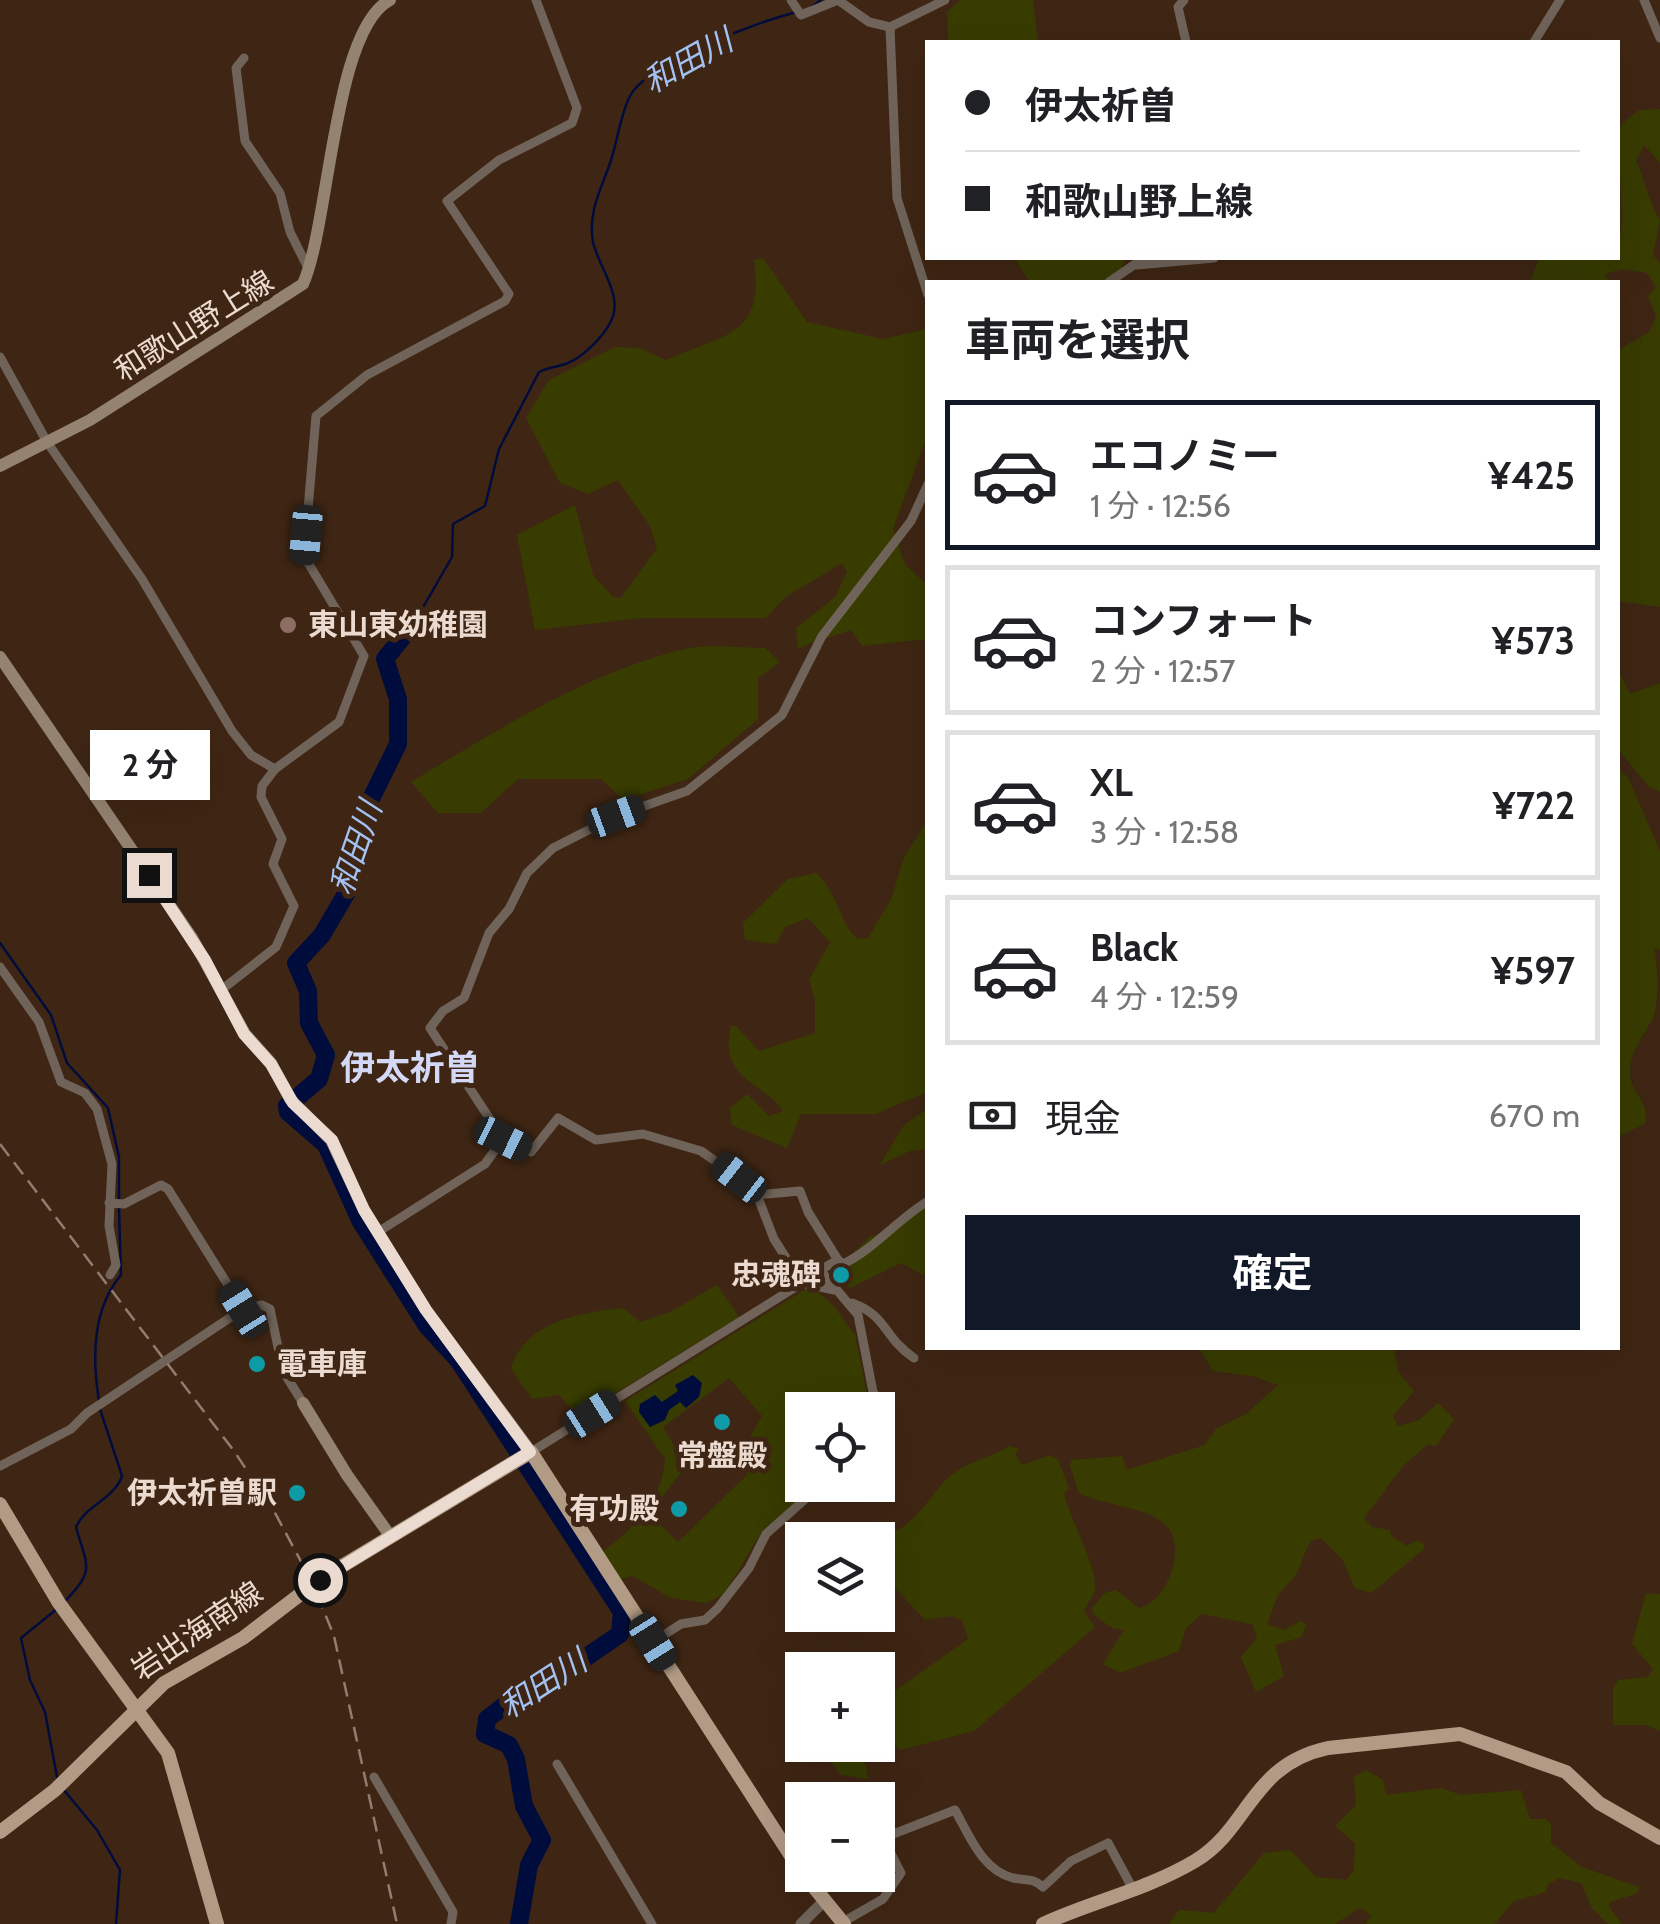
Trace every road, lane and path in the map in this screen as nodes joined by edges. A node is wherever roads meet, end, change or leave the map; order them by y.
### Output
1 (390, 0) edge
2 (536, 0) edge
3 (791, 0) edge
4 (945, 0) edge
5 (1184, 0) edge
6 (1560, 0) edge
7 (1644, 0) edge
8 (890, 27) junction
9 (1660, 38) edge
10 (1186, 40) edge
11 (1535, 40) edge
12 (244, 58) dead end
13 (1140, 261) edge
14 (307, 266) junction
15 (1112, 280) edge
16 (925, 286) edge
17 (0, 357) edge
18 (47, 442) junction
19 (0, 466) edge
20 (925, 491) edge
21 (0, 657) edge
22 (275, 768) junction
23 (0, 966) edge
24 (220, 992) junction
25 (503, 1139) junction
26 (758, 1195) junction
27 (925, 1202) edge
28 (109, 1203) junction
29 (378, 1232) junction
30 (838, 1260) junction
31 (110, 1275) dead end
32 (802, 1283) junction
33 (834, 1290) junction
34 (852, 1302) junction
35 (243, 1309) junction
36 (914, 1358) dead end
37 (873, 1392) edge
38 (303, 1402) joint
39 (526, 1455) junction
40 (0, 1466) edge
41 (801, 1502) edge
42 (0, 1504) edge
43 (391, 1537) junction
44 (653, 1642) junction
45 (136, 1705) junction
46 (557, 1764) dead end
47 (374, 1777) dead end
48 (0, 1832) edge
49 (1660, 1838) edge
50 (785, 1846) edge
51 (1134, 1891) junction
52 (816, 1892) edge
53 (823, 1902) junction
54 (843, 1923) edge
55 (217, 1924) edge
56 (451, 1924) edge
57 (652, 1924) edge
58 (800, 1924) edge
59 (1043, 1924) edge

1 - 14 main road, 和歌山野上線
2 - 22 street
3 - 8 street
4 - 8 street
5 - 10 street
6 - 11 street
7 - 9 street
8 - 16 street
12 - 14 street
13 - 15 street
14 - 18 main road, 和歌山野上線
17 - 18 street
18 - 19 main road, 和歌山野上線
18 - 22 street
20 - 25 street
21 - 24 main road
22 - 24 street
23 - 28 street
24 - 29 main road
25 - 26 street
25 - 29 street
26 - 30 street
26 - 32 street
27 - 30 street
28 - 31 street
28 - 35 street
29 - 39 main road
30 - 33 street
32 - 33 street
32 - 39 street
33 - 34 street
34 - 36 street
34 - 37 street
35 - 38 street
35 - 40 street
38 - 43 main road
39 - 43 main road, 岩出海南線
39 - 44 main road
41 - 44 street
42 - 45 main road
43 - 45 main road, 岩出海南線
44 - 50 main road
45 - 48 main road, 岩出海南線
45 - 55 main road
46 - 57 street
47 - 56 street
49 - 51 main road
51 - 54 street
51 - 59 main road
52 - 53 main road
53 - 54 main road
53 - 58 street

